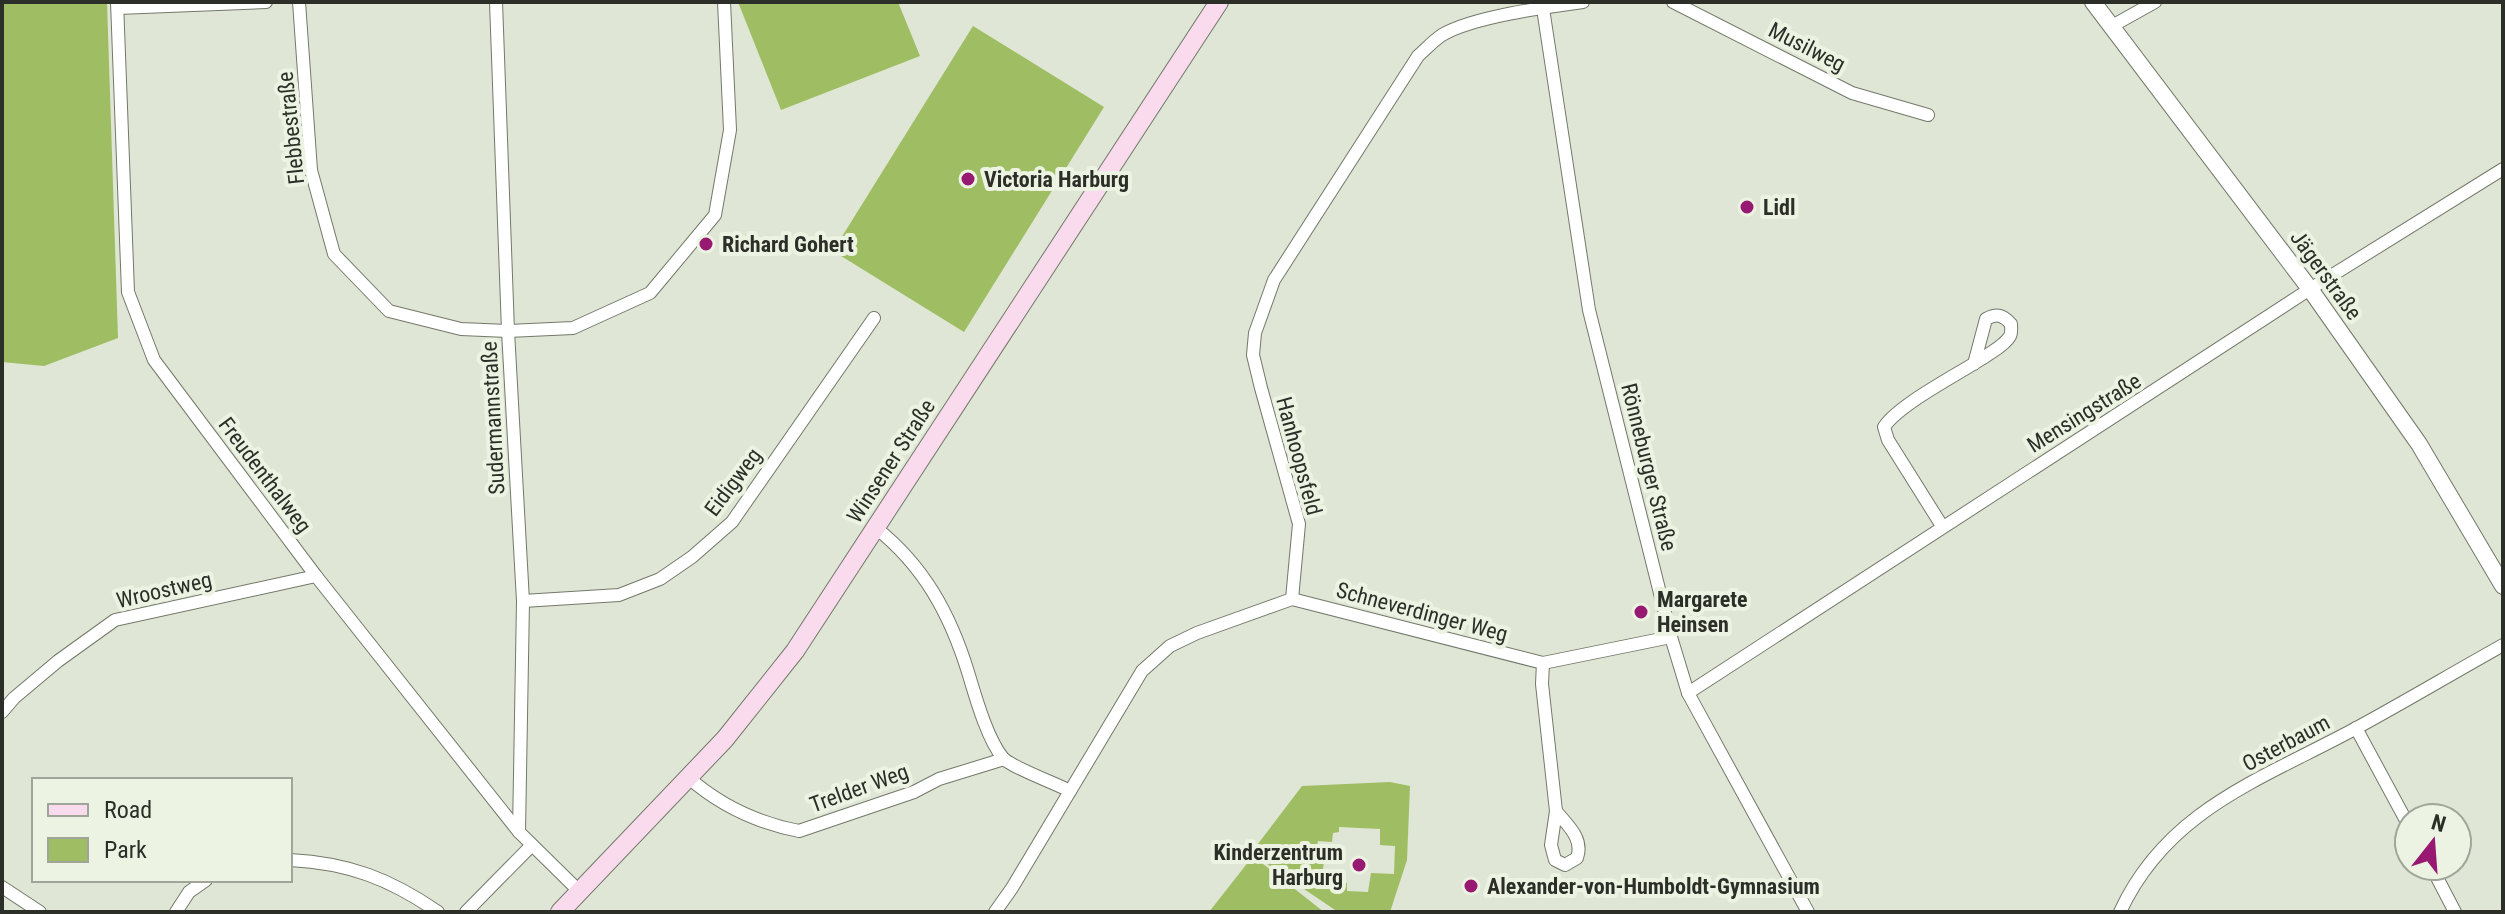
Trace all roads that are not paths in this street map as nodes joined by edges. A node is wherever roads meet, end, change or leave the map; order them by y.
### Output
1 (266, 2) edge
2 (299, 2) edge
3 (496, 2) edge
4 (724, 2) edge
5 (1219, 2) edge
6 (1583, 2) edge
7 (1673, 2) edge
8 (2093, 2) edge
9 (2155, 2) edge
10 (118, 5) edge
11 (1543, 5) edge
12 (2112, 26) junction
13 (1928, 115) dead end
14 (2503, 169) edge
15 (2310, 289) junction
16 (874, 318) dead end
17 (508, 331) junction
18 (1974, 364) dead end
19 (1942, 526) junction
20 (876, 528) junction
21 (316, 576) junction
22 (2503, 586) edge
23 (1292, 599) junction
24 (523, 601) junction
25 (1671, 637) junction
26 (2503, 645) edge
27 (1543, 663) junction
28 (1688, 693) junction
29 (2, 712) edge
30 (2356, 728) junction
31 (1004, 759) junction
32 (689, 778) junction
33 (1070, 791) junction
34 (2396, 802) edge
35 (1556, 811) dead end
36 (519, 832) junction
37 (531, 846) junction
38 (292, 860) edge
39 (203, 882) edge
40 (2439, 882) edge
41 (2, 887) edge
42 (579, 891) junction
43 (40, 912) edge
44 (176, 912) edge
45 (438, 912) edge
46 (466, 912) edge
47 (560, 912) edge
48 (995, 912) edge
49 (1808, 912) edge
50 (2120, 912) edge
51 (2455, 912) edge

1 - 10 street
2 - 17 street, Flebbestraße
3 - 17 street, Sudermannstraße
4 - 17 street, Flebbestraße
5 - 20 main road, Winsener Straße
6 - 11 street
7 - 13 street, Musilweg
8 - 12 street, Jägerstraße
9 - 12 street
10 - 21 street, Freudenthalweg
11 - 23 street, Hanhoopsfeld
11 - 25 street, Rönneburger Straße
12 - 15 street, Jägerstraße
14 - 15 street, Mensingstraße
15 - 19 street, Mensingstraße
15 - 22 street, Jägerstraße
16 - 24 street, Eidigweg
17 - 24 street, Sudermannstraße
18 - 19 street
19 - 28 street, Mensingstraße
20 - 31 street
20 - 32 main road, Winsener Straße
21 - 29 street, Wroostweg
21 - 36 street, Freudenthalweg
23 - 27 street, Schneverdinger Weg
23 - 33 street
24 - 36 street, Sudermannstraße
25 - 27 street, Schneverdinger Weg
25 - 28 street, Rönneburger Straße
26 - 30 street, Osterbaum
27 - 35 street
28 - 49 street, Rönneburger Straße
30 - 34 street
30 - 50 street, Osterbaum
31 - 32 street, Trelder Weg
31 - 33 street
32 - 42 main road, Winsener Straße
33 - 48 street
36 - 37 street, Freudenthalweg
37 - 42 street, Freudenthalweg
37 - 46 street
38 - 45 street
39 - 44 street
40 - 51 street
41 - 43 street
42 - 47 main road, Winsener Straße

